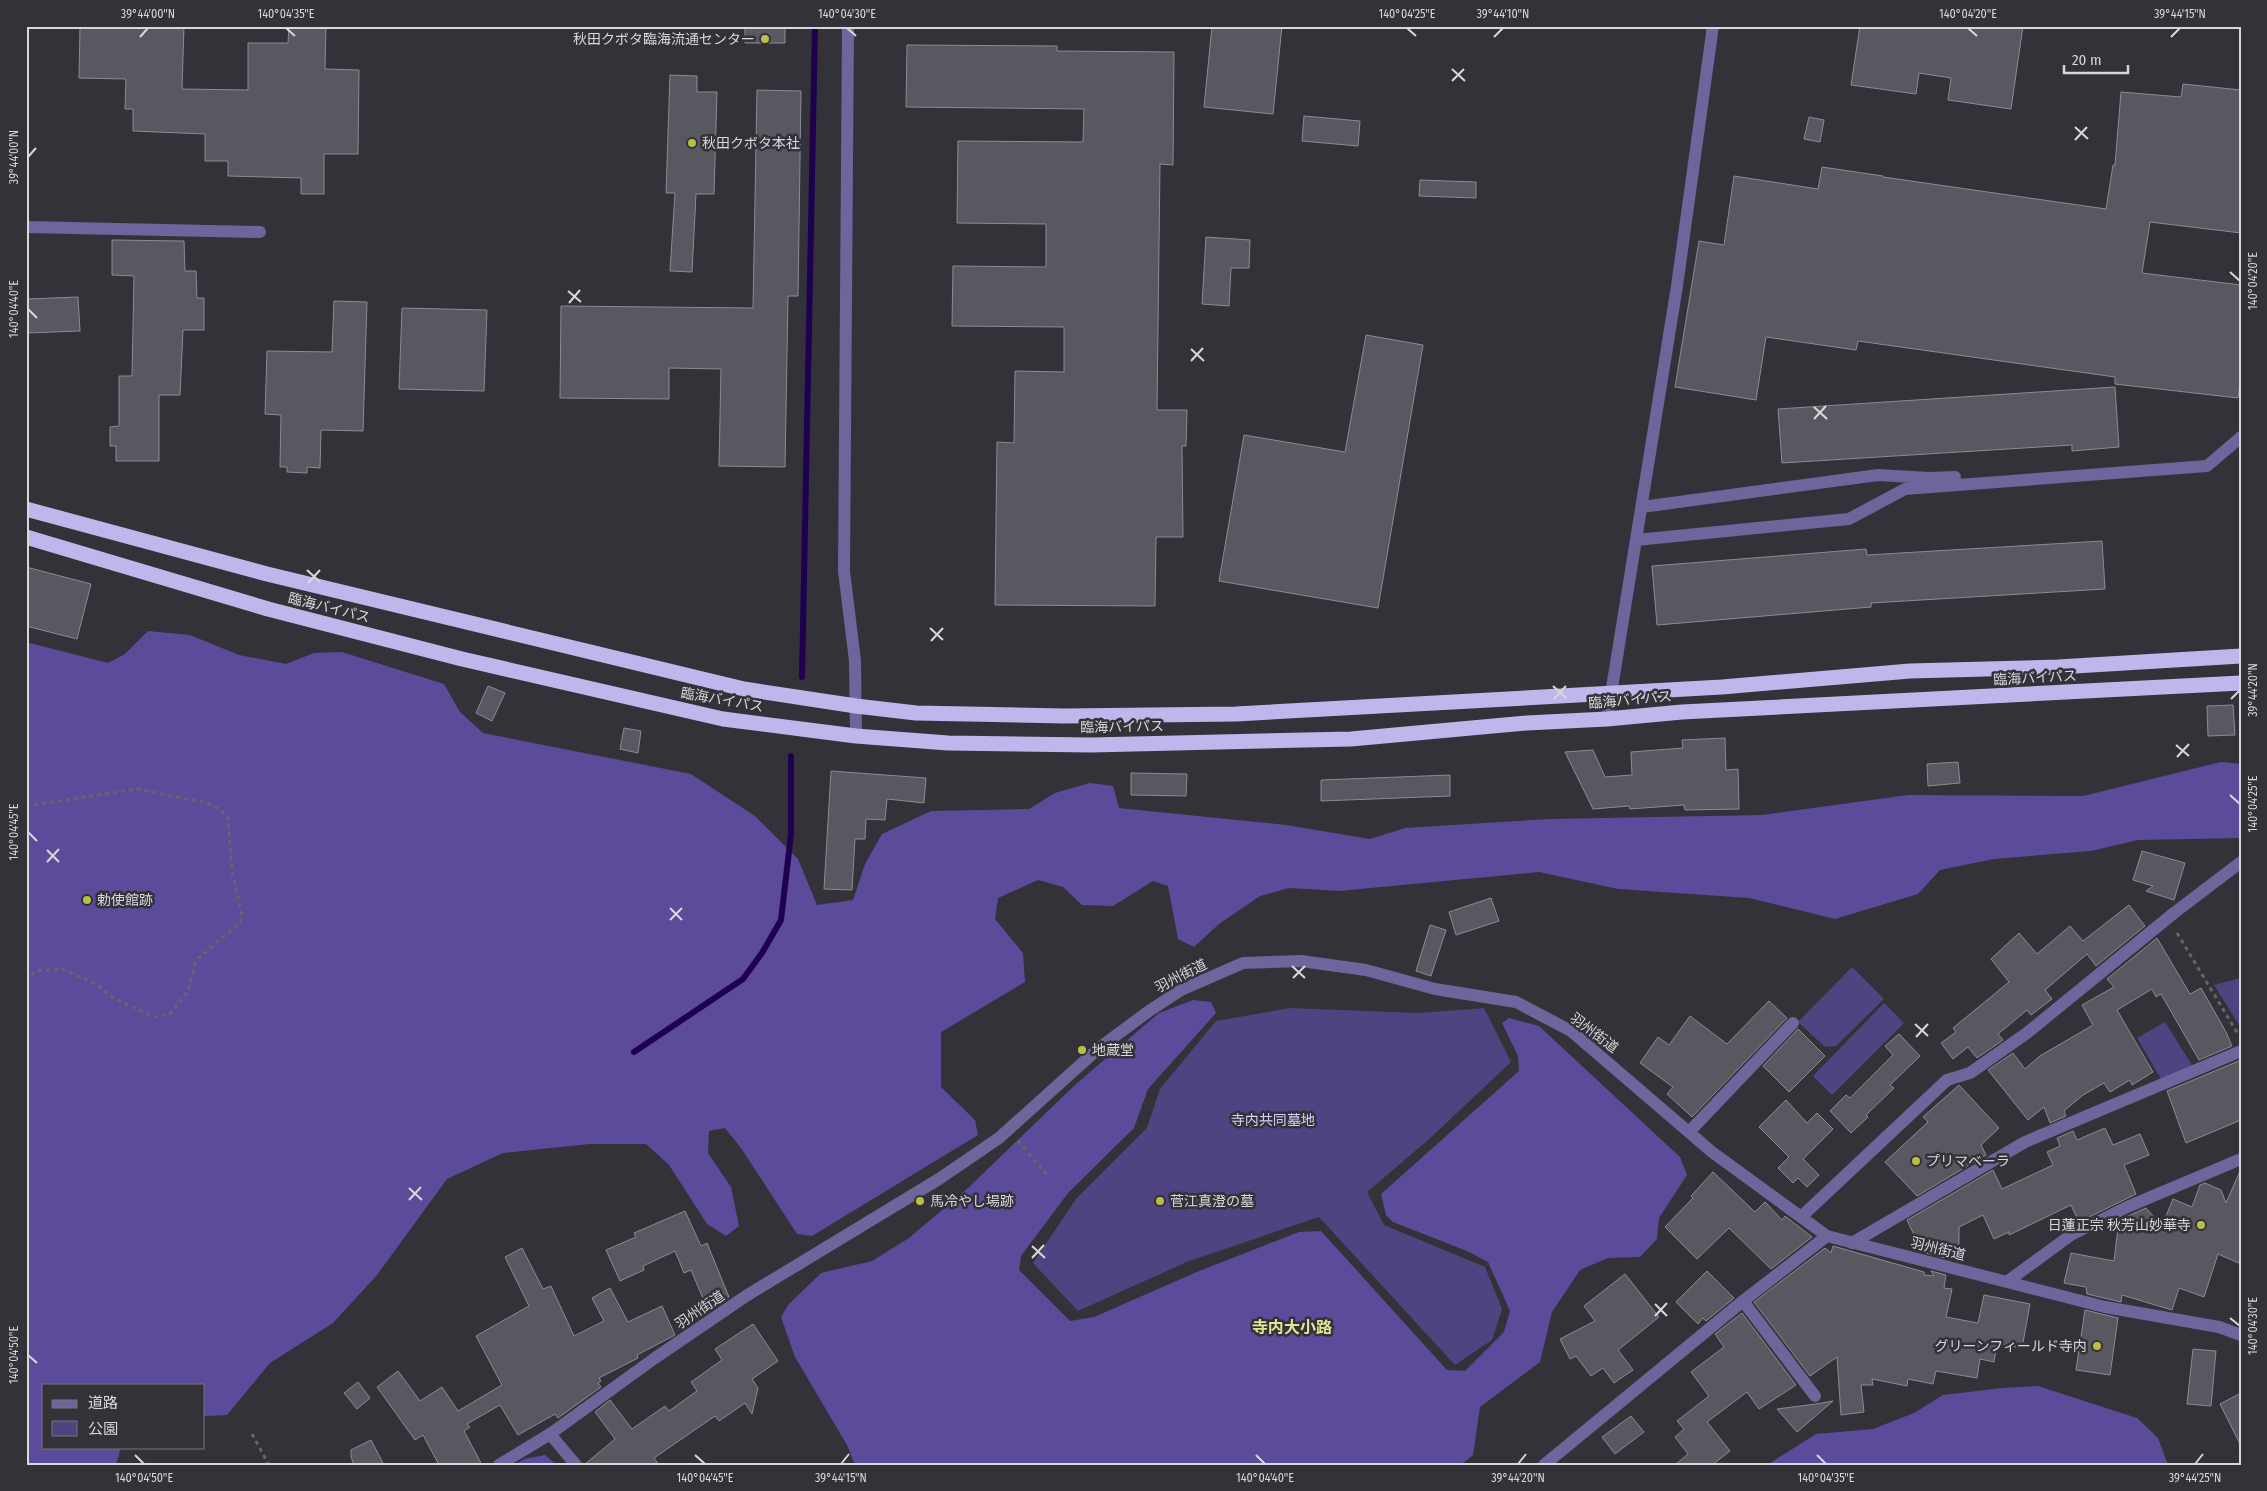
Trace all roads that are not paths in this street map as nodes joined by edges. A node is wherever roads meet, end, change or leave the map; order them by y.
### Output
1 (848, 26) edge
2 (1713, 26) edge
3 (26, 227) edge
4 (260, 232) dead end
5 (2241, 430) edge
6 (2241, 437) edge
7 (1642, 507) junction
8 (26, 509) edge
9 (26, 537) edge
10 (1636, 540) junction
11 (2241, 656) edge
12 (2241, 683) edge
13 (1612, 692) junction
14 (856, 706) junction
15 (1607, 719) junction
16 (856, 736) junction
17 (2241, 862) edge
18 (1793, 1023) dead end
19 (2241, 1051) edge
20 (1689, 1132) junction
21 (2241, 1159) edge
22 (1801, 1217) junction
23 (1827, 1236) junction
24 (1852, 1243) junction
25 (2008, 1281) junction
26 (1743, 1301) junction
27 (2241, 1335) edge
28 (1815, 1396) dead end
29 (550, 1434) junction
30 (499, 1465) edge
31 (576, 1465) edge
32 (1544, 1465) edge

1 - 14 street
2 - 7 street
3 - 4 street
5 - 7 street
6 - 10 street
7 - 10 street
8 - 14 highway, 臨海バイパス
9 - 16 highway, 臨海バイパス
10 - 13 street
11 - 13 highway, 臨海バイパス
12 - 15 highway, 臨海バイパス
13 - 14 highway, 臨海バイパス
13 - 15 street
14 - 16 street
15 - 16 highway, 臨海バイパス
17 - 22 street
18 - 20 street
19 - 24 street
20 - 22 street, 羽州街道
20 - 29 street, 羽州街道
21 - 25 street
22 - 23 street, 羽州街道
23 - 24 street, 羽州街道
23 - 26 street
24 - 25 street, 羽州街道
25 - 27 street, 羽州街道
26 - 28 street
26 - 32 street
29 - 30 street, 羽州街道
29 - 31 street

